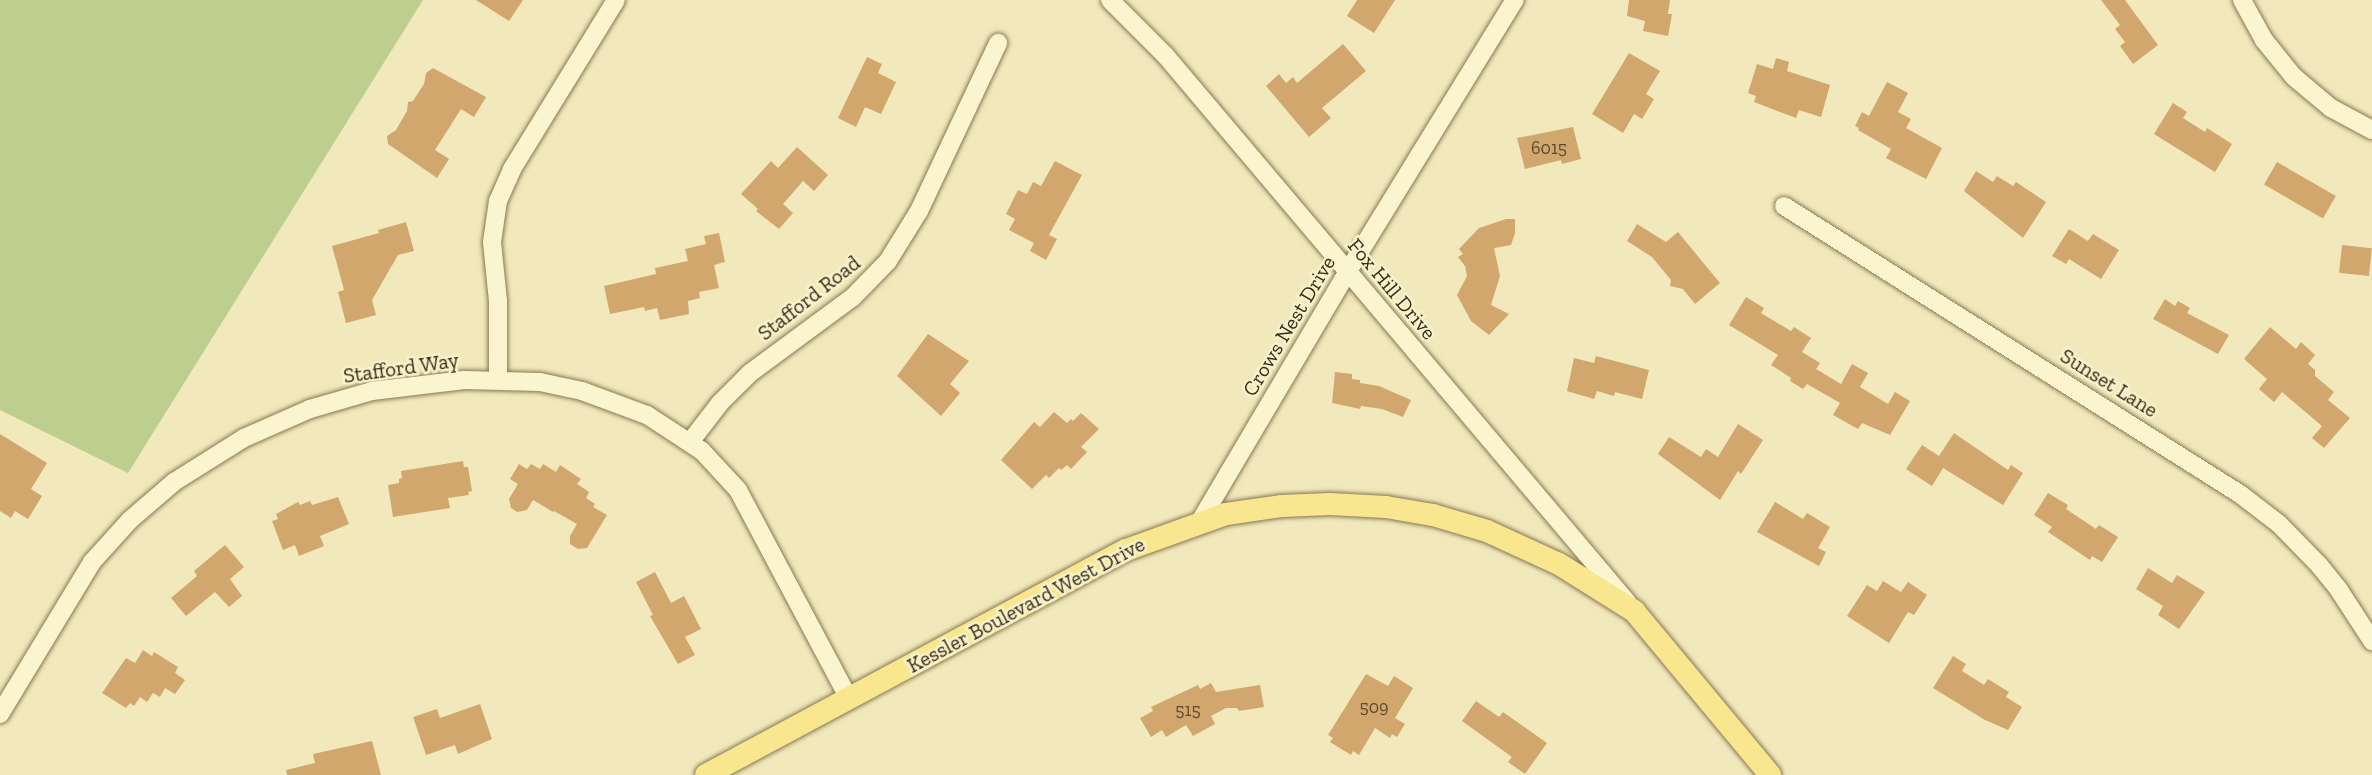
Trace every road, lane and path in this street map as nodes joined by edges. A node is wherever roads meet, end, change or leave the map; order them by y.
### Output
1 (616, 0) edge
2 (1110, 0) edge
3 (1515, 0) edge
4 (2242, 0) edge
5 (998, 43) dead end
6 (2372, 130) edge
7 (1784, 206) dead end
8 (1347, 271) junction
9 (498, 380) junction
10 (690, 442) junction
11 (1199, 523) junction
12 (1634, 611) junction
13 (2372, 641) edge
14 (849, 699) junction
15 (0, 714) edge
16 (706, 775) edge
17 (1770, 775) edge

1 - 9 street
2 - 8 street, Fox Hill Drive
3 - 8 street, Crows Nest Drive
4 - 6 street
5 - 10 street, Stafford Road
7 - 13 street, Sunset Lane
8 - 11 street, Crows Nest Drive
8 - 12 street, Fox Hill Drive
9 - 10 street
9 - 15 street, Stafford Way
10 - 14 street
11 - 12 main road, Kessler Boulevard West Drive
11 - 14 main road, Kessler Boulevard West Drive
12 - 17 main road, Kessler Boulevard West Drive
14 - 16 main road, Kessler Boulevard West Drive

